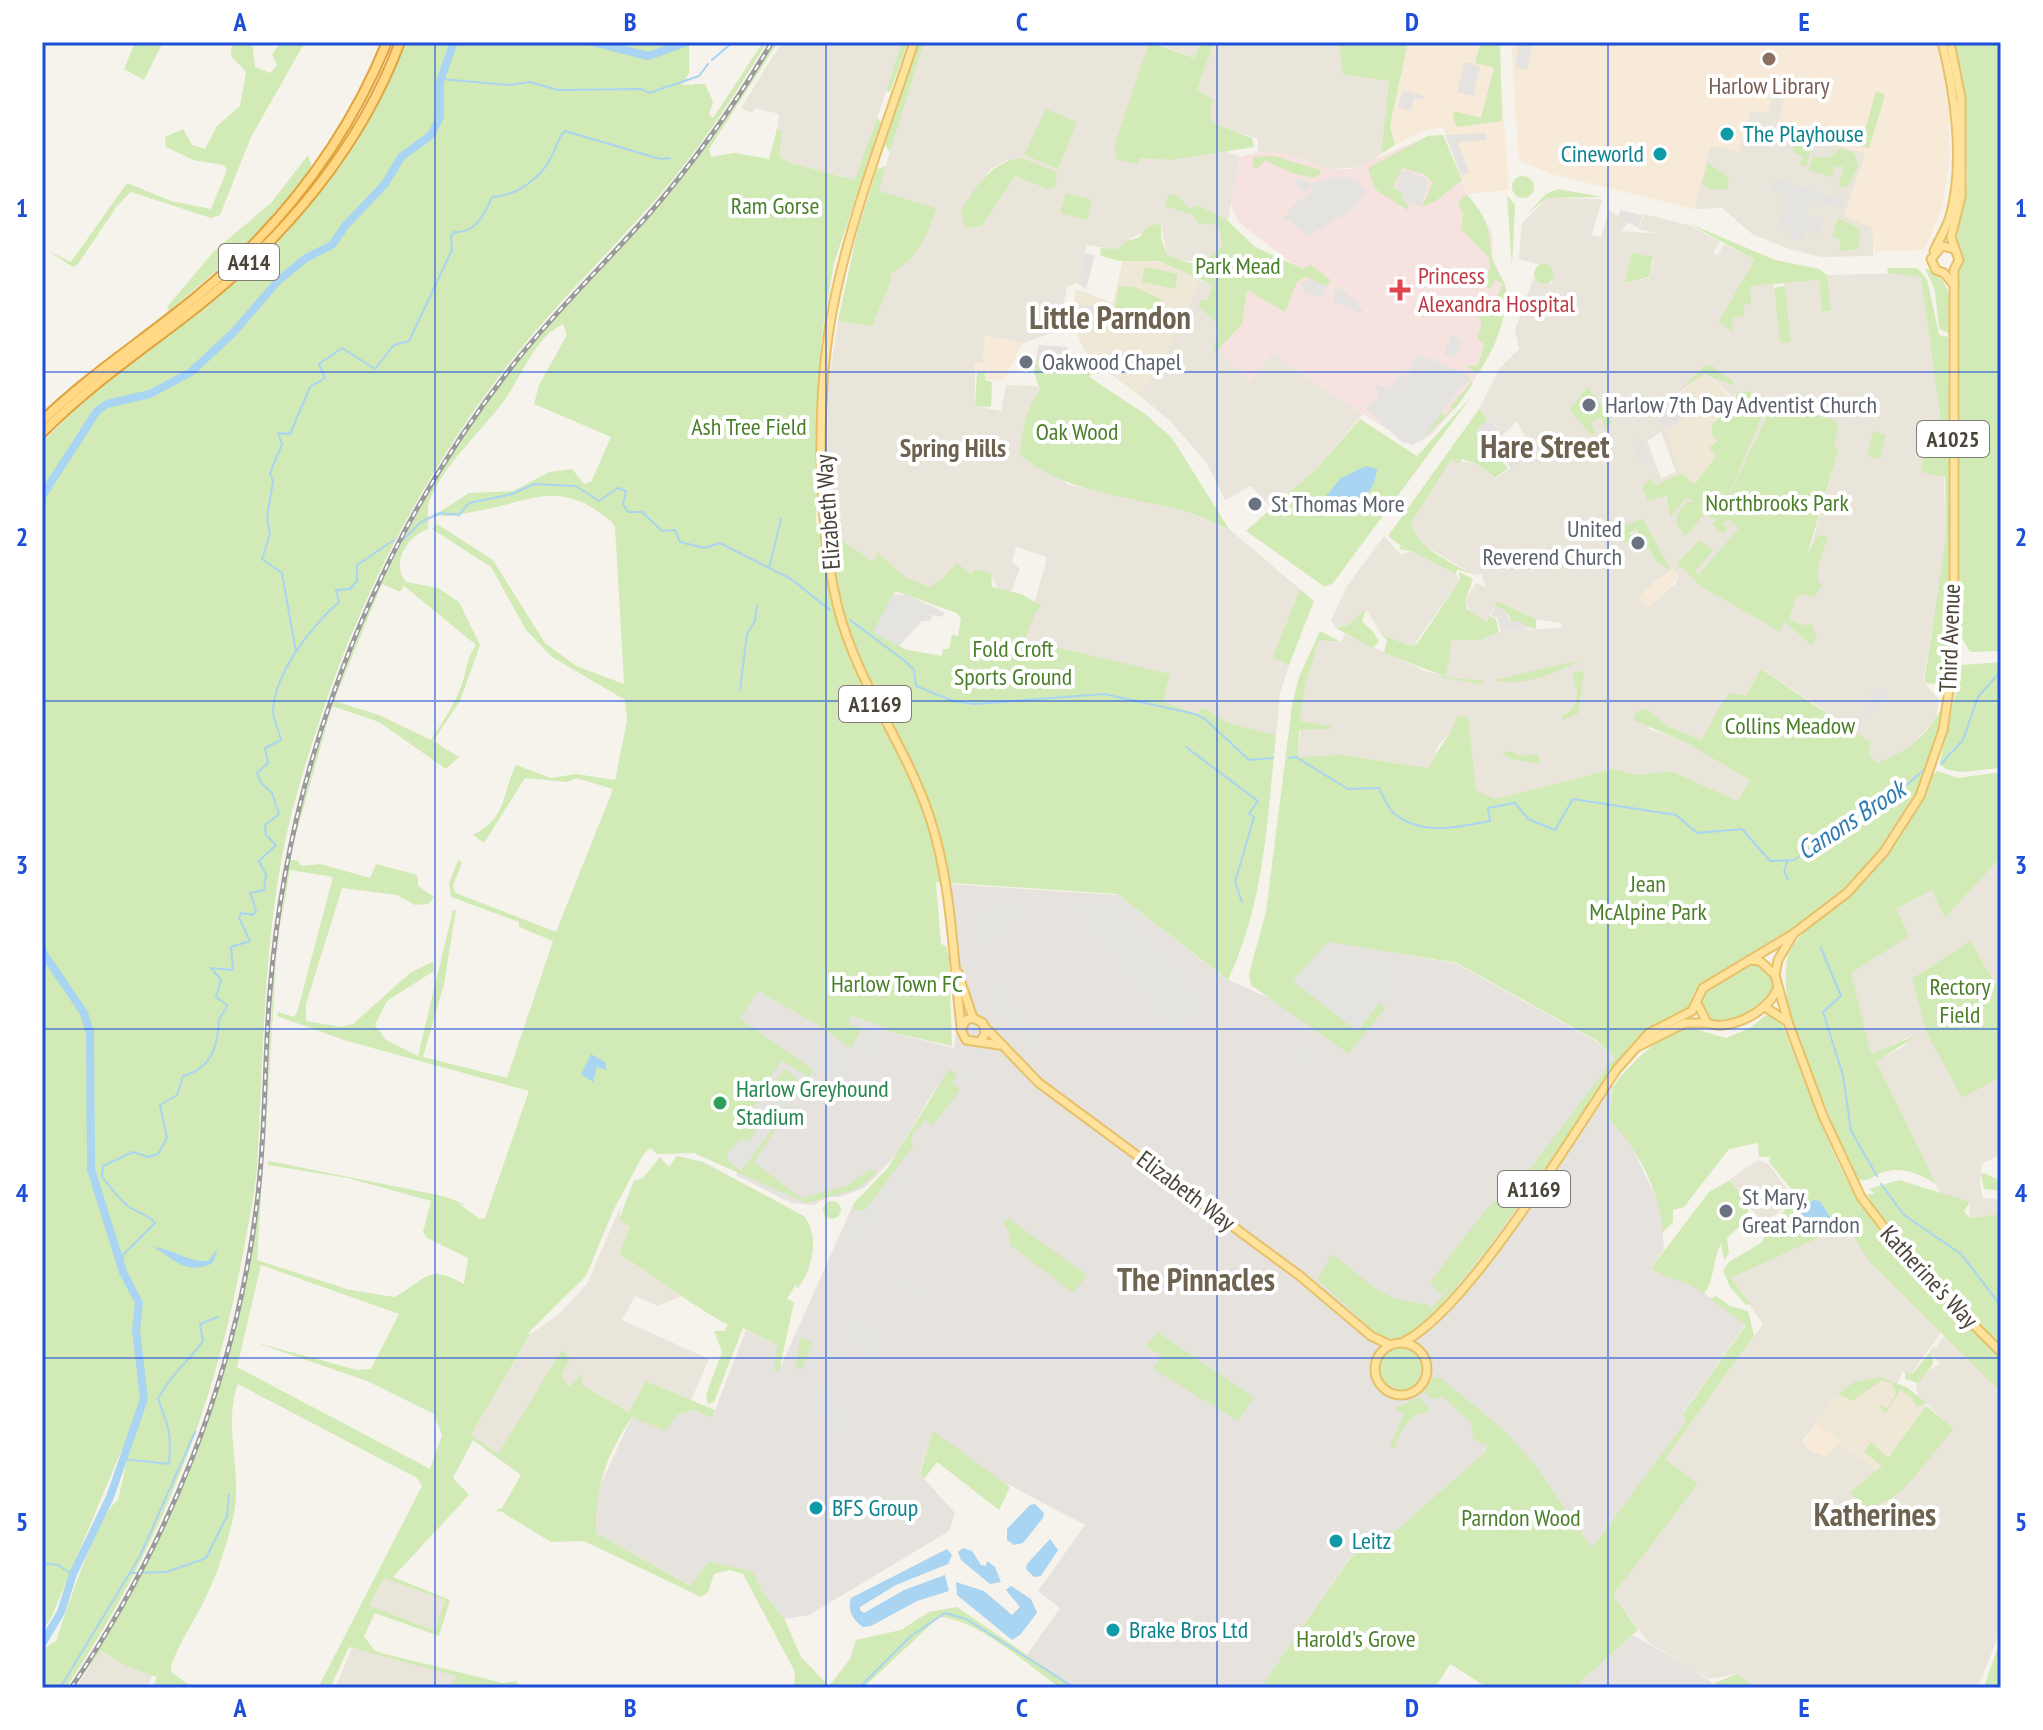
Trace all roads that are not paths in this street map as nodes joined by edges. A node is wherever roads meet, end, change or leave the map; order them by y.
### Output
1 (387, 42) edge
2 (400, 42) edge
3 (914, 42) edge
4 (1942, 42) edge
5 (1950, 42) edge
6 (1955, 249) junction
7 (1934, 251) junction
8 (1954, 270) junction
9 (1944, 273) junction
10 (1954, 285) junction
11 (42, 421) edge
12 (42, 433) edge
13 (1793, 934) junction
14 (1746, 960) junction
15 (958, 973) junction
16 (1775, 975) junction
17 (1777, 989) junction
18 (1697, 1003) junction
19 (1765, 1007) junction
20 (973, 1018) junction
21 (1788, 1022) junction
22 (1707, 1023) junction
23 (961, 1027) junction
24 (985, 1027) junction
25 (981, 1040) junction
26 (1002, 1046) junction
27 (1638, 1047) junction
28 (1426, 1329) junction
29 (1371, 1336) junction
30 (1405, 1341) junction
31 (1390, 1345) junction
32 (1421, 1349) junction
33 (2001, 1352) edge
34 (1377, 1361) junction

1 - 11 highway, A414
2 - 12 highway, A414
3 - 15 main road, Elizabeth Way / A1169
4 - 7 main road
5 - 6 main road, A1025
6 - 7 main road
6 - 8 main road, A1025
7 - 9 main road
8 - 9 main road
8 - 10 main road, Third Avenue / A1025
9 - 10 main road
10 - 13 main road, Third Avenue / A1025
13 - 14 main road, Third Avenue / A1025
13 - 16 main road, Third Avenue / A1025
14 - 16 main road
14 - 18 main road
15 - 20 main road, Elizabeth Way / A1169
15 - 23 main road, Elizabeth Way / A1169
16 - 17 main road
17 - 19 main road
17 - 21 main road, Katherine's Way
18 - 22 main road
18 - 27 main road, A1169
19 - 21 main road
19 - 22 main road
20 - 23 main road
20 - 24 main road
21 - 33 main road, Katherine's Way
22 - 27 main road, A1169
23 - 25 main road
24 - 25 main road
24 - 26 main road, Elizabeth Way
25 - 26 main road, Elizabeth Way
26 - 29 main road, Elizabeth Way
27 - 28 main road, A1169
28 - 30 main road, A1169
28 - 32 main road, A1169
29 - 31 main road, Elizabeth Way
29 - 34 main road
30 - 31 main road
30 - 32 main road
31 - 34 main road
32 - 34 main road

